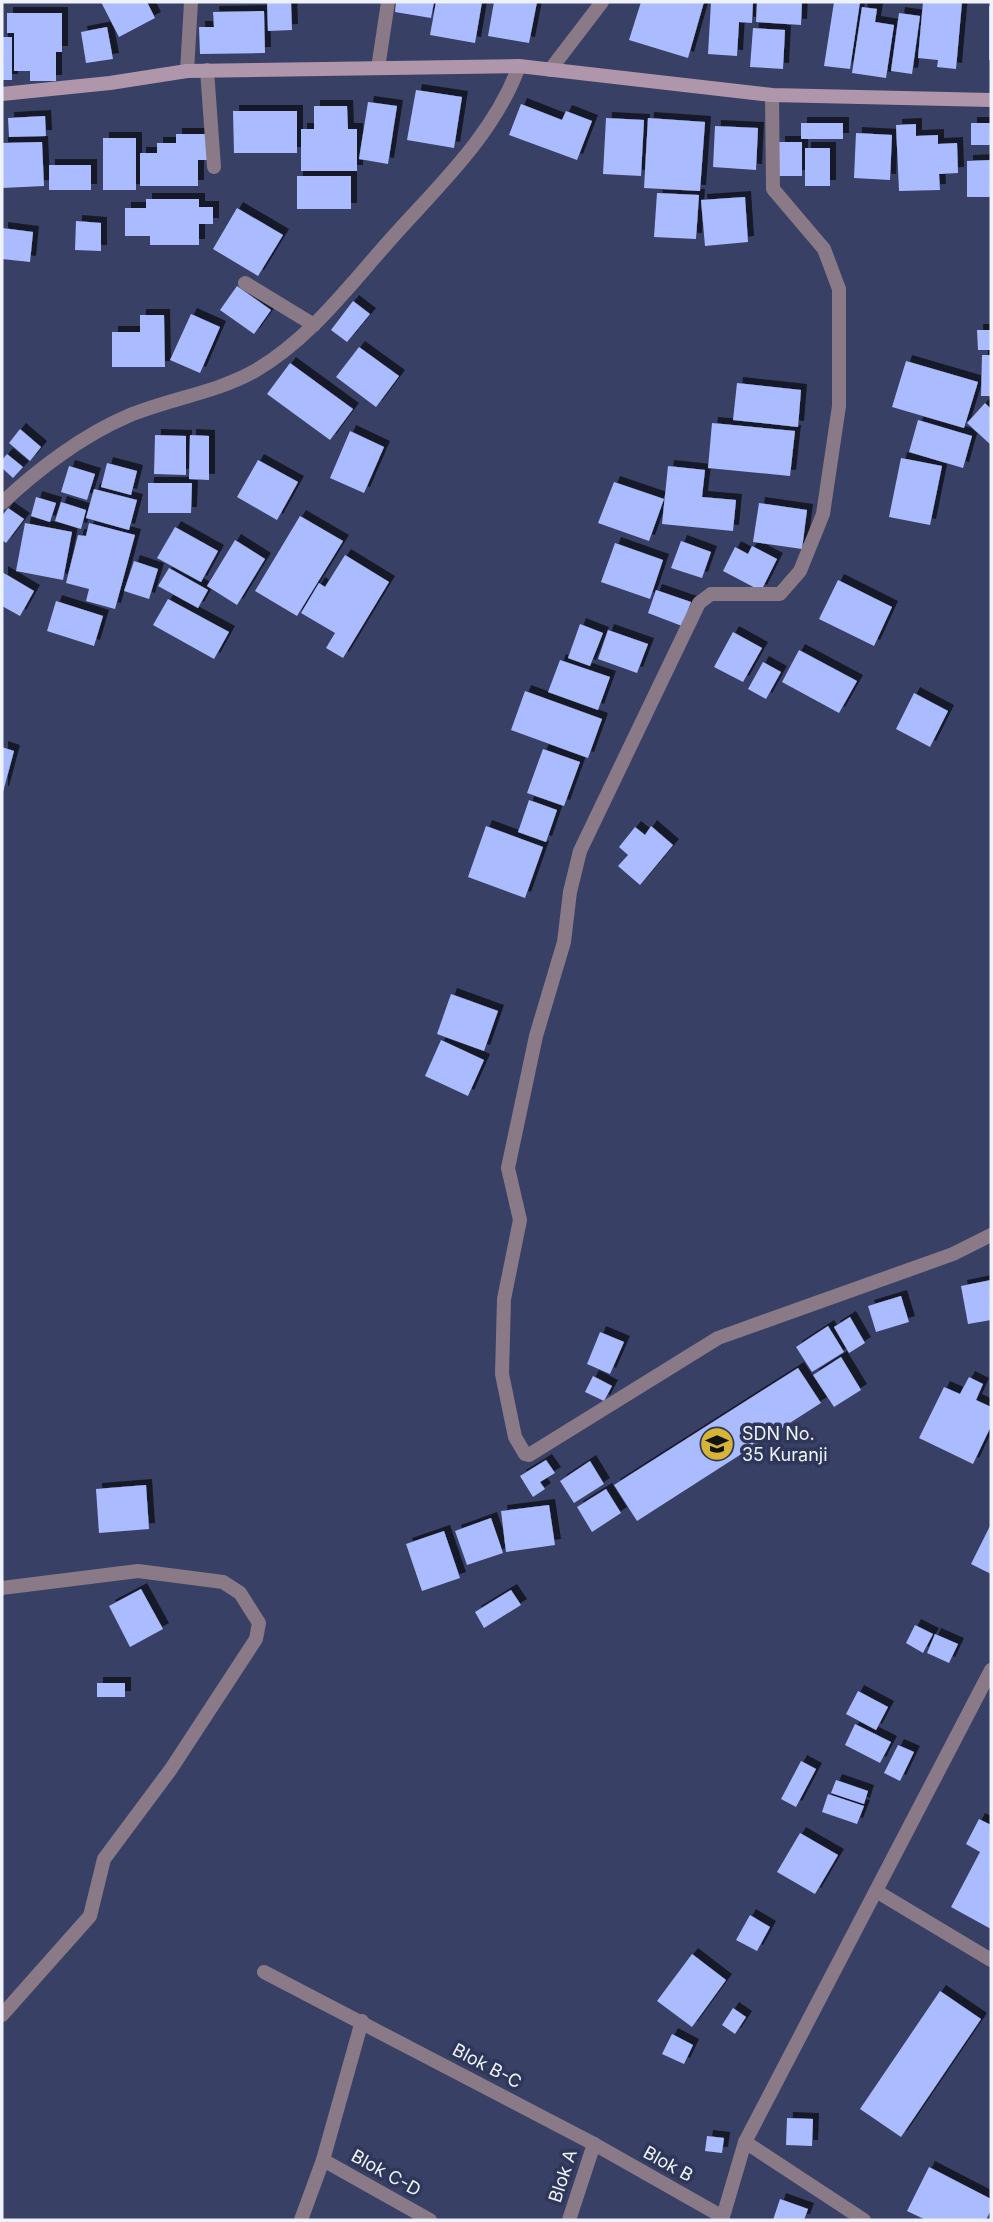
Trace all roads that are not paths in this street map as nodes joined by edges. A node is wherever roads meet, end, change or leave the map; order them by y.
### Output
1 (191, 2) edge
2 (388, 2) edge
3 (602, 2) edge
4 (519, 66) junction
5 (378, 68) junction
6 (207, 70) junction
7 (550, 70) junction
8 (187, 71) junction
9 (2, 94) edge
10 (772, 95) junction
11 (991, 100) edge
12 (214, 167) dead end
13 (245, 283) dead end
14 (314, 325) junction
15 (2, 503) edge
16 (991, 1236) edge
17 (2, 1588) edge
18 (991, 1671) edge
19 (876, 1891) junction
20 (991, 1960) edge
21 (264, 1972) dead end
22 (2, 2015) edge
23 (362, 2021) junction
24 (745, 2142) junction
25 (594, 2144) junction
26 (323, 2160) junction
27 (723, 2218) edge
28 (300, 2220) edge
29 (430, 2220) edge
30 (569, 2220) edge
31 (864, 2220) edge

1 - 8 street
2 - 5 street
3 - 7 street
4 - 5 street
4 - 7 street
4 - 14 street
5 - 6 street
6 - 8 street
6 - 12 street
7 - 10 street
8 - 9 street
10 - 11 street
10 - 16 street
13 - 14 street
14 - 15 street
17 - 22 street
18 - 19 street
19 - 20 street
19 - 24 street
21 - 23 street
23 - 25 street, Blok B-C
23 - 26 street
24 - 27 street
24 - 31 street
25 - 27 street, Blok B
25 - 30 street, Blok A
26 - 28 street
26 - 29 street, Blok C-D

